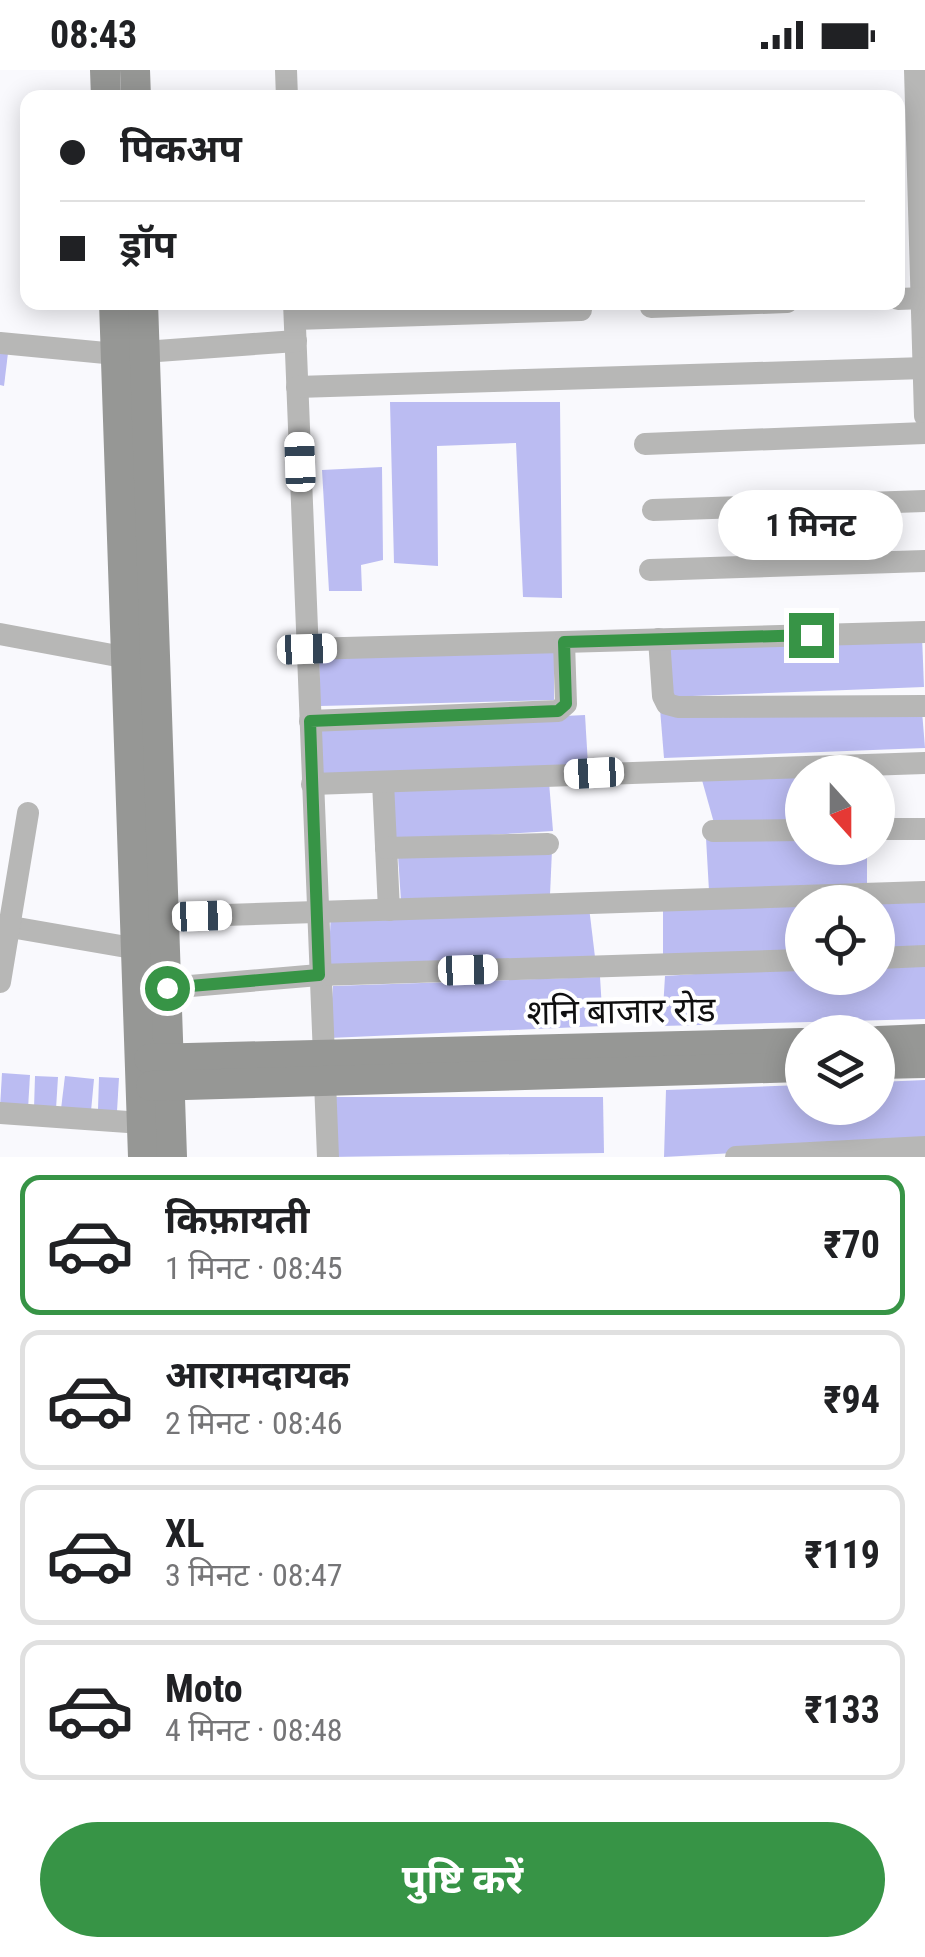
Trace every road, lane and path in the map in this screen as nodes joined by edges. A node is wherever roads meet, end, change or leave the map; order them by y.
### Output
1 (915, 70) edge
2 (913, 114) edge
3 (914, 171) edge
4 (914, 239) edge
5 (923, 298) edge
6 (117, 310) edge
7 (141, 310) edge
8 (581, 310) dead end
9 (295, 320) edge
10 (0, 343) edge
11 (131, 352) junction
12 (924, 368) edge
13 (297, 386) junction
14 (925, 416) edge
15 (925, 434) edge
16 (645, 444) dead end
17 (925, 500) edge
18 (653, 510) dead end
19 (925, 561) edge
20 (650, 570) dead end
21 (925, 632) edge
22 (0, 634) edge
23 (659, 639) junction
24 (564, 642) junction
25 (307, 649) junction
26 (128, 658) junction
27 (925, 706) edge
28 (310, 721) junction
29 (925, 763) edge
30 (383, 782) junction
31 (312, 784) junction
32 (28, 812) dead end
33 (895, 829) edge
34 (925, 829) edge
35 (785, 830) edge
36 (713, 831) dead end
37 (548, 844) dead end
38 (386, 848) junction
39 (925, 892) edge
40 (389, 910) junction
41 (316, 912) junction
42 (164, 917) junction
43 (4, 926) edge
44 (138, 949) junction
45 (925, 956) edge
46 (895, 957) edge
47 (785, 961) edge
48 (319, 975) junction
49 (0, 982) edge
50 (167, 988) junction
51 (925, 1039) edge
52 (895, 1040) edge
53 (785, 1044) edge
54 (925, 1063) edge
55 (895, 1064) edge
56 (785, 1066) edge
57 (324, 1068) junction
58 (156, 1072) junction
59 (0, 1113) edge
60 (142, 1123) junction
61 (925, 1147) edge
62 (143, 1157) edge
63 (172, 1157) edge
64 (328, 1157) edge
65 (736, 1157) edge

1 - 2 street
2 - 3 street
3 - 4 street
4 - 5 street
5 - 12 street
6 - 11 street
7 - 11 street
8 - 9 street
9 - 11 street
9 - 13 street
10 - 11 street
11 - 26 street
11 - 42 street
12 - 13 street
12 - 14 street
13 - 25 street
15 - 16 street
17 - 18 street
19 - 20 street
21 - 23 street
22 - 26 street
23 - 24 street
23 - 27 street
24 - 25 street
24 - 28 street
25 - 28 street
26 - 44 street
28 - 31 street
29 - 30 street
30 - 31 street
30 - 38 street
31 - 41 street
32 - 43 street
33 - 34 street
35 - 36 street
37 - 38 street
38 - 40 street
39 - 40 street
40 - 41 street
41 - 42 street
41 - 48 street
42 - 50 street
43 - 44 street
43 - 49 street
44 - 58 street
45 - 46 street
47 - 48 street
48 - 50 street
48 - 57 street
50 - 58 street
51 - 52 street
53 - 57 street, शनि बाजार रोड
54 - 55 street
56 - 57 street, शनि बाजार रोड
57 - 58 street, शनि बाजार रोड
57 - 64 street
58 - 60 street
58 - 63 street
59 - 60 street
60 - 62 street
61 - 65 street

